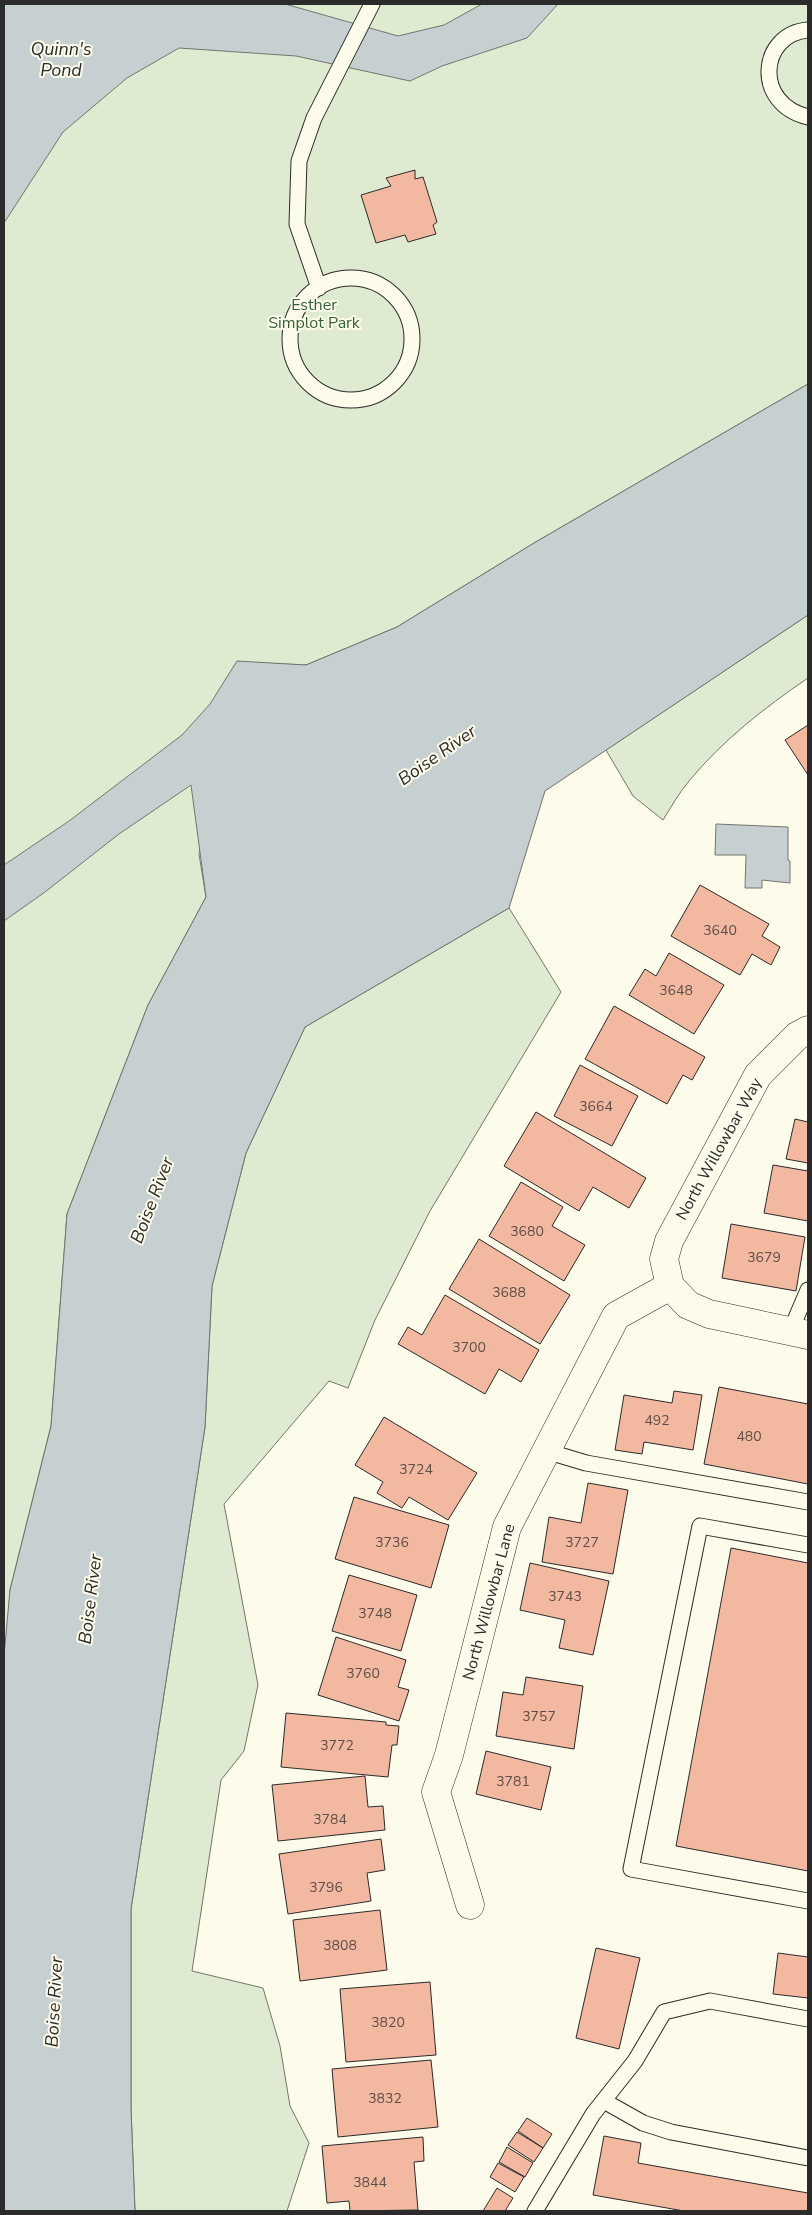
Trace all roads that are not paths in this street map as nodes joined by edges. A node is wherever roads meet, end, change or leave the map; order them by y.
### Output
1 (372, 4) edge
2 (808, 30) edge
3 (808, 116) edge
4 (319, 288) junction
5 (808, 1030) edge
6 (670, 1286) junction
7 (808, 1290) edge
8 (799, 1333) edge
9 (546, 1451) junction
10 (808, 1502) edge
11 (808, 1545) edge
12 (808, 1901) edge
13 (470, 1905) dead end
14 (808, 2019) edge
15 (604, 2101) junction
16 (808, 2158) edge
17 (535, 2211) edge

1 - 4 lane
2 - 3 lane
4 - 4 lane
5 - 6 street, North Willowbar Way
6 - 8 street
6 - 9 street, North Willowbar Lane
7 - 8 lane
9 - 10 lane
9 - 13 street, North Willowbar Lane
11 - 12 lane
14 - 15 lane
15 - 16 lane
15 - 17 lane

